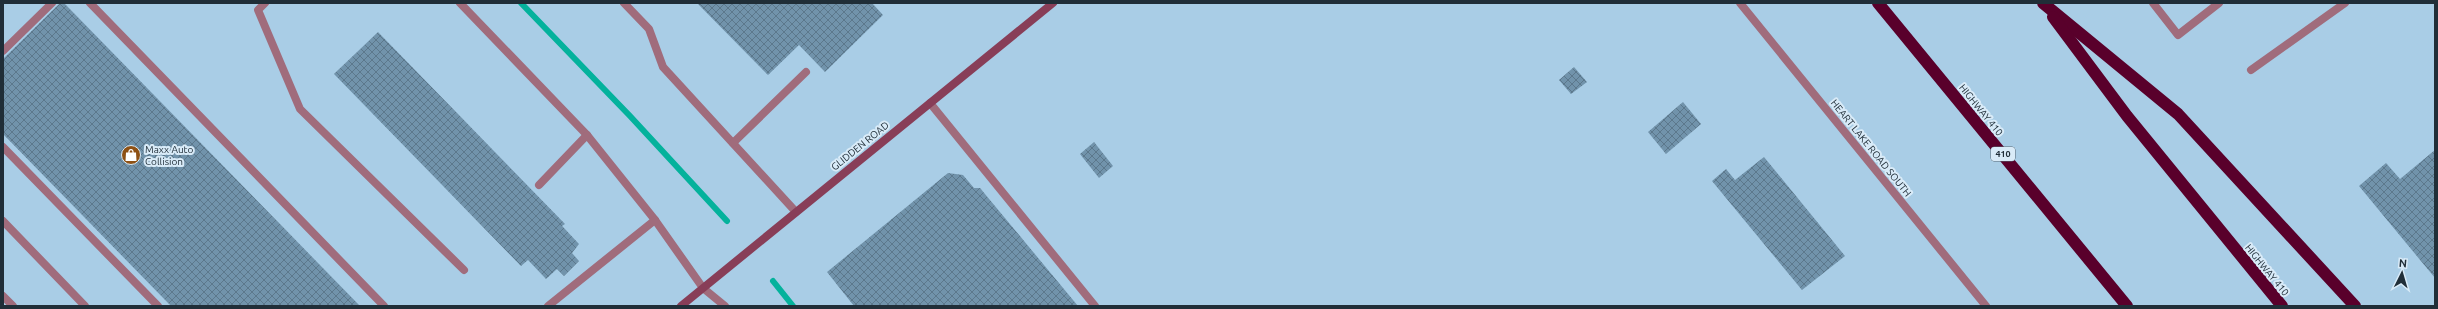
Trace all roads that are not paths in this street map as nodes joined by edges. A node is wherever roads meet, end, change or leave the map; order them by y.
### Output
1 (52, 3) edge
2 (90, 3) edge
3 (265, 3) edge
4 (460, 3) edge
5 (624, 3) edge
6 (1053, 3) edge
7 (1740, 3) edge
8 (1878, 3) edge
9 (2043, 3) edge
10 (2153, 3) edge
11 (2219, 3) edge
12 (2345, 3) edge
13 (3, 51) edge
14 (2251, 70) dead end
15 (806, 72) dead end
16 (930, 103) junction
17 (587, 135) junction
18 (733, 143) junction
19 (3, 148) edge
20 (539, 185) dead end
21 (796, 212) junction
22 (655, 220) junction
23 (3, 221) edge
24 (464, 270) dead end
25 (703, 288) junction
26 (3, 296) edge
27 (14, 306) edge
28 (85, 306) edge
29 (158, 306) edge
30 (384, 306) edge
31 (548, 306) edge
32 (681, 306) edge
33 (725, 306) edge
34 (1095, 306) edge
35 (1986, 306) edge
36 (2127, 306) edge
37 (2282, 306) edge
38 (2354, 306) edge

1 - 13 street
2 - 30 street
3 - 24 street
4 - 17 street
5 - 18 street
6 - 16 street, GLIDDEN ROAD
7 - 35 street, HEART LAKE ROAD SOUTH
8 - 36 highway, HIGHWAY 410 / 410
9 - 37 highway, HIGHWAY 410
9 - 38 highway
10 - 11 street
12 - 14 street
15 - 18 street
16 - 21 street, GLIDDEN ROAD
16 - 34 street
17 - 20 street
17 - 22 street
18 - 21 street
19 - 29 street
21 - 25 street, GLIDDEN ROAD
22 - 25 street
22 - 31 street
23 - 28 street
25 - 32 street, GLIDDEN ROAD
25 - 33 street
26 - 27 street

